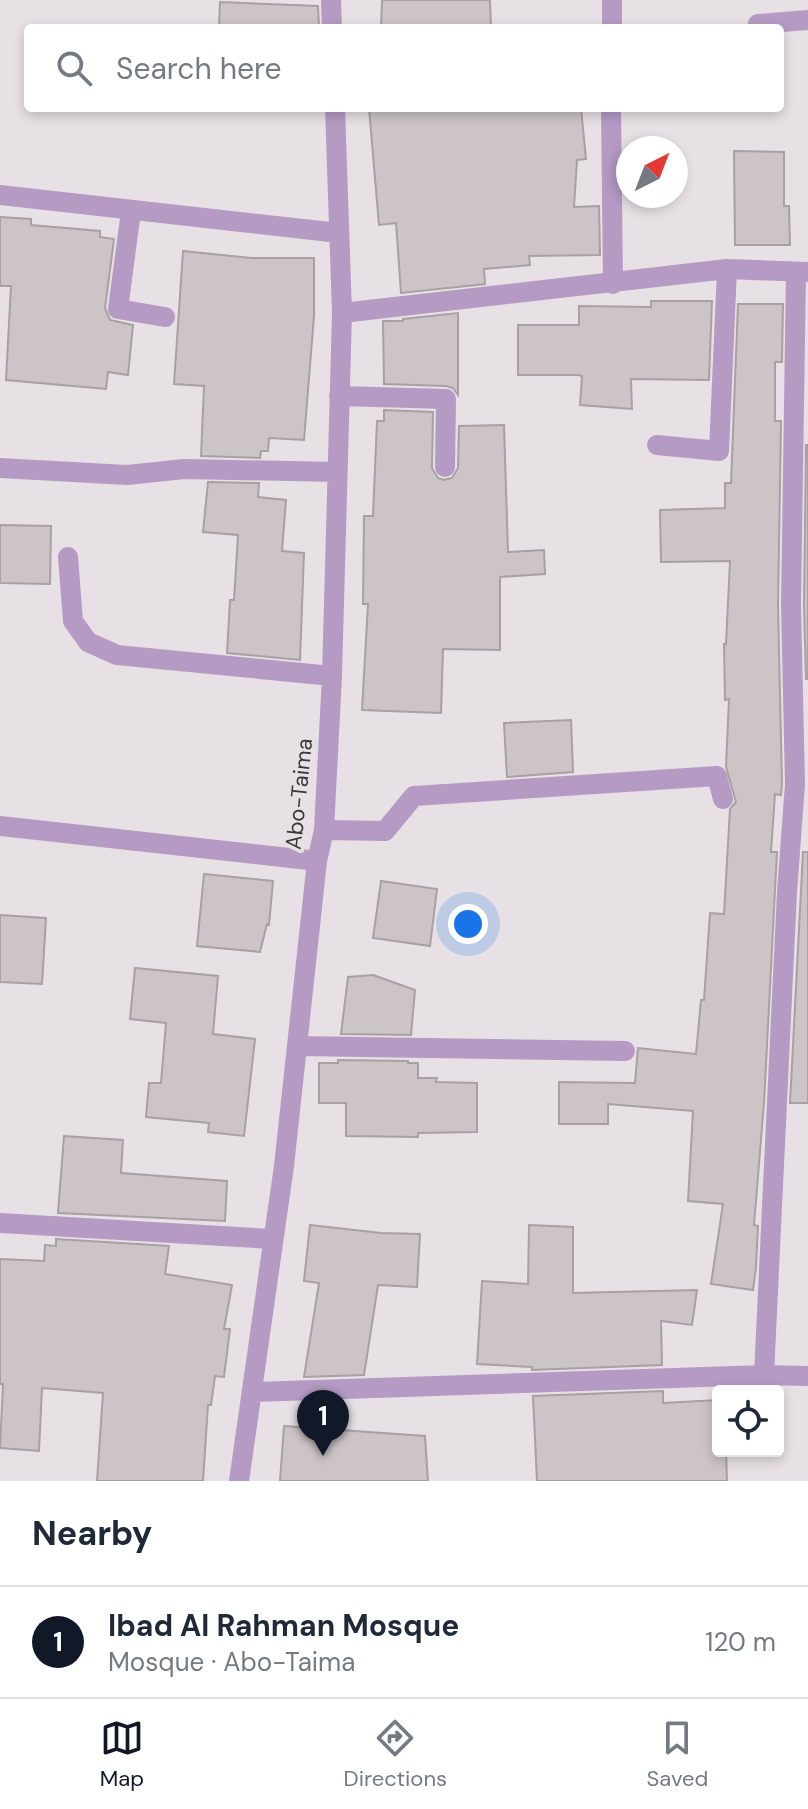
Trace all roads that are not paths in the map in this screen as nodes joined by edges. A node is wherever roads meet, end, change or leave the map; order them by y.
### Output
1 (331, 0) edge
2 (612, 0) edge
3 (808, 20) edge
4 (332, 24) edge
5 (612, 24) edge
6 (758, 24) dead end
7 (335, 112) edge
8 (611, 112) edge
9 (0, 195) edge
10 (131, 211) junction
11 (339, 233) junction
12 (727, 269) junction
13 (802, 272) edge
14 (613, 284) junction
15 (342, 313) junction
16 (165, 317) dead end
17 (339, 396) junction
18 (657, 445) dead end
19 (445, 467) dead end
20 (0, 468) edge
21 (337, 472) junction
22 (68, 557) dead end
23 (332, 676) junction
24 (723, 799) dead end
25 (0, 826) edge
26 (324, 830) junction
27 (317, 861) junction
28 (297, 1046) junction
29 (625, 1051) dead end
30 (0, 1223) edge
31 (272, 1239) junction
32 (764, 1375) junction
33 (808, 1376) edge
34 (252, 1392) junction
35 (239, 1481) edge

1 - 4 street
2 - 5 street
3 - 6 street
7 - 11 street, Abo-Taima
8 - 14 street
9 - 10 street
10 - 11 street
10 - 16 street
11 - 15 street, Abo-Taima
12 - 13 street
12 - 14 street
12 - 18 street
13 - 32 street
14 - 15 street
15 - 17 street, Abo-Taima
17 - 19 street
17 - 21 street, Abo-Taima
20 - 21 street
21 - 23 street, Abo-Taima
22 - 23 street
23 - 26 street, Abo-Taima
24 - 26 street
25 - 27 street
26 - 27 street, Abo-Taima
27 - 28 street, Abo-Taima
28 - 29 street
28 - 31 street, Abo-Taima
30 - 31 street
31 - 34 street, Abo-Taima
32 - 33 street
32 - 34 street
34 - 35 street, Abo-Taima

